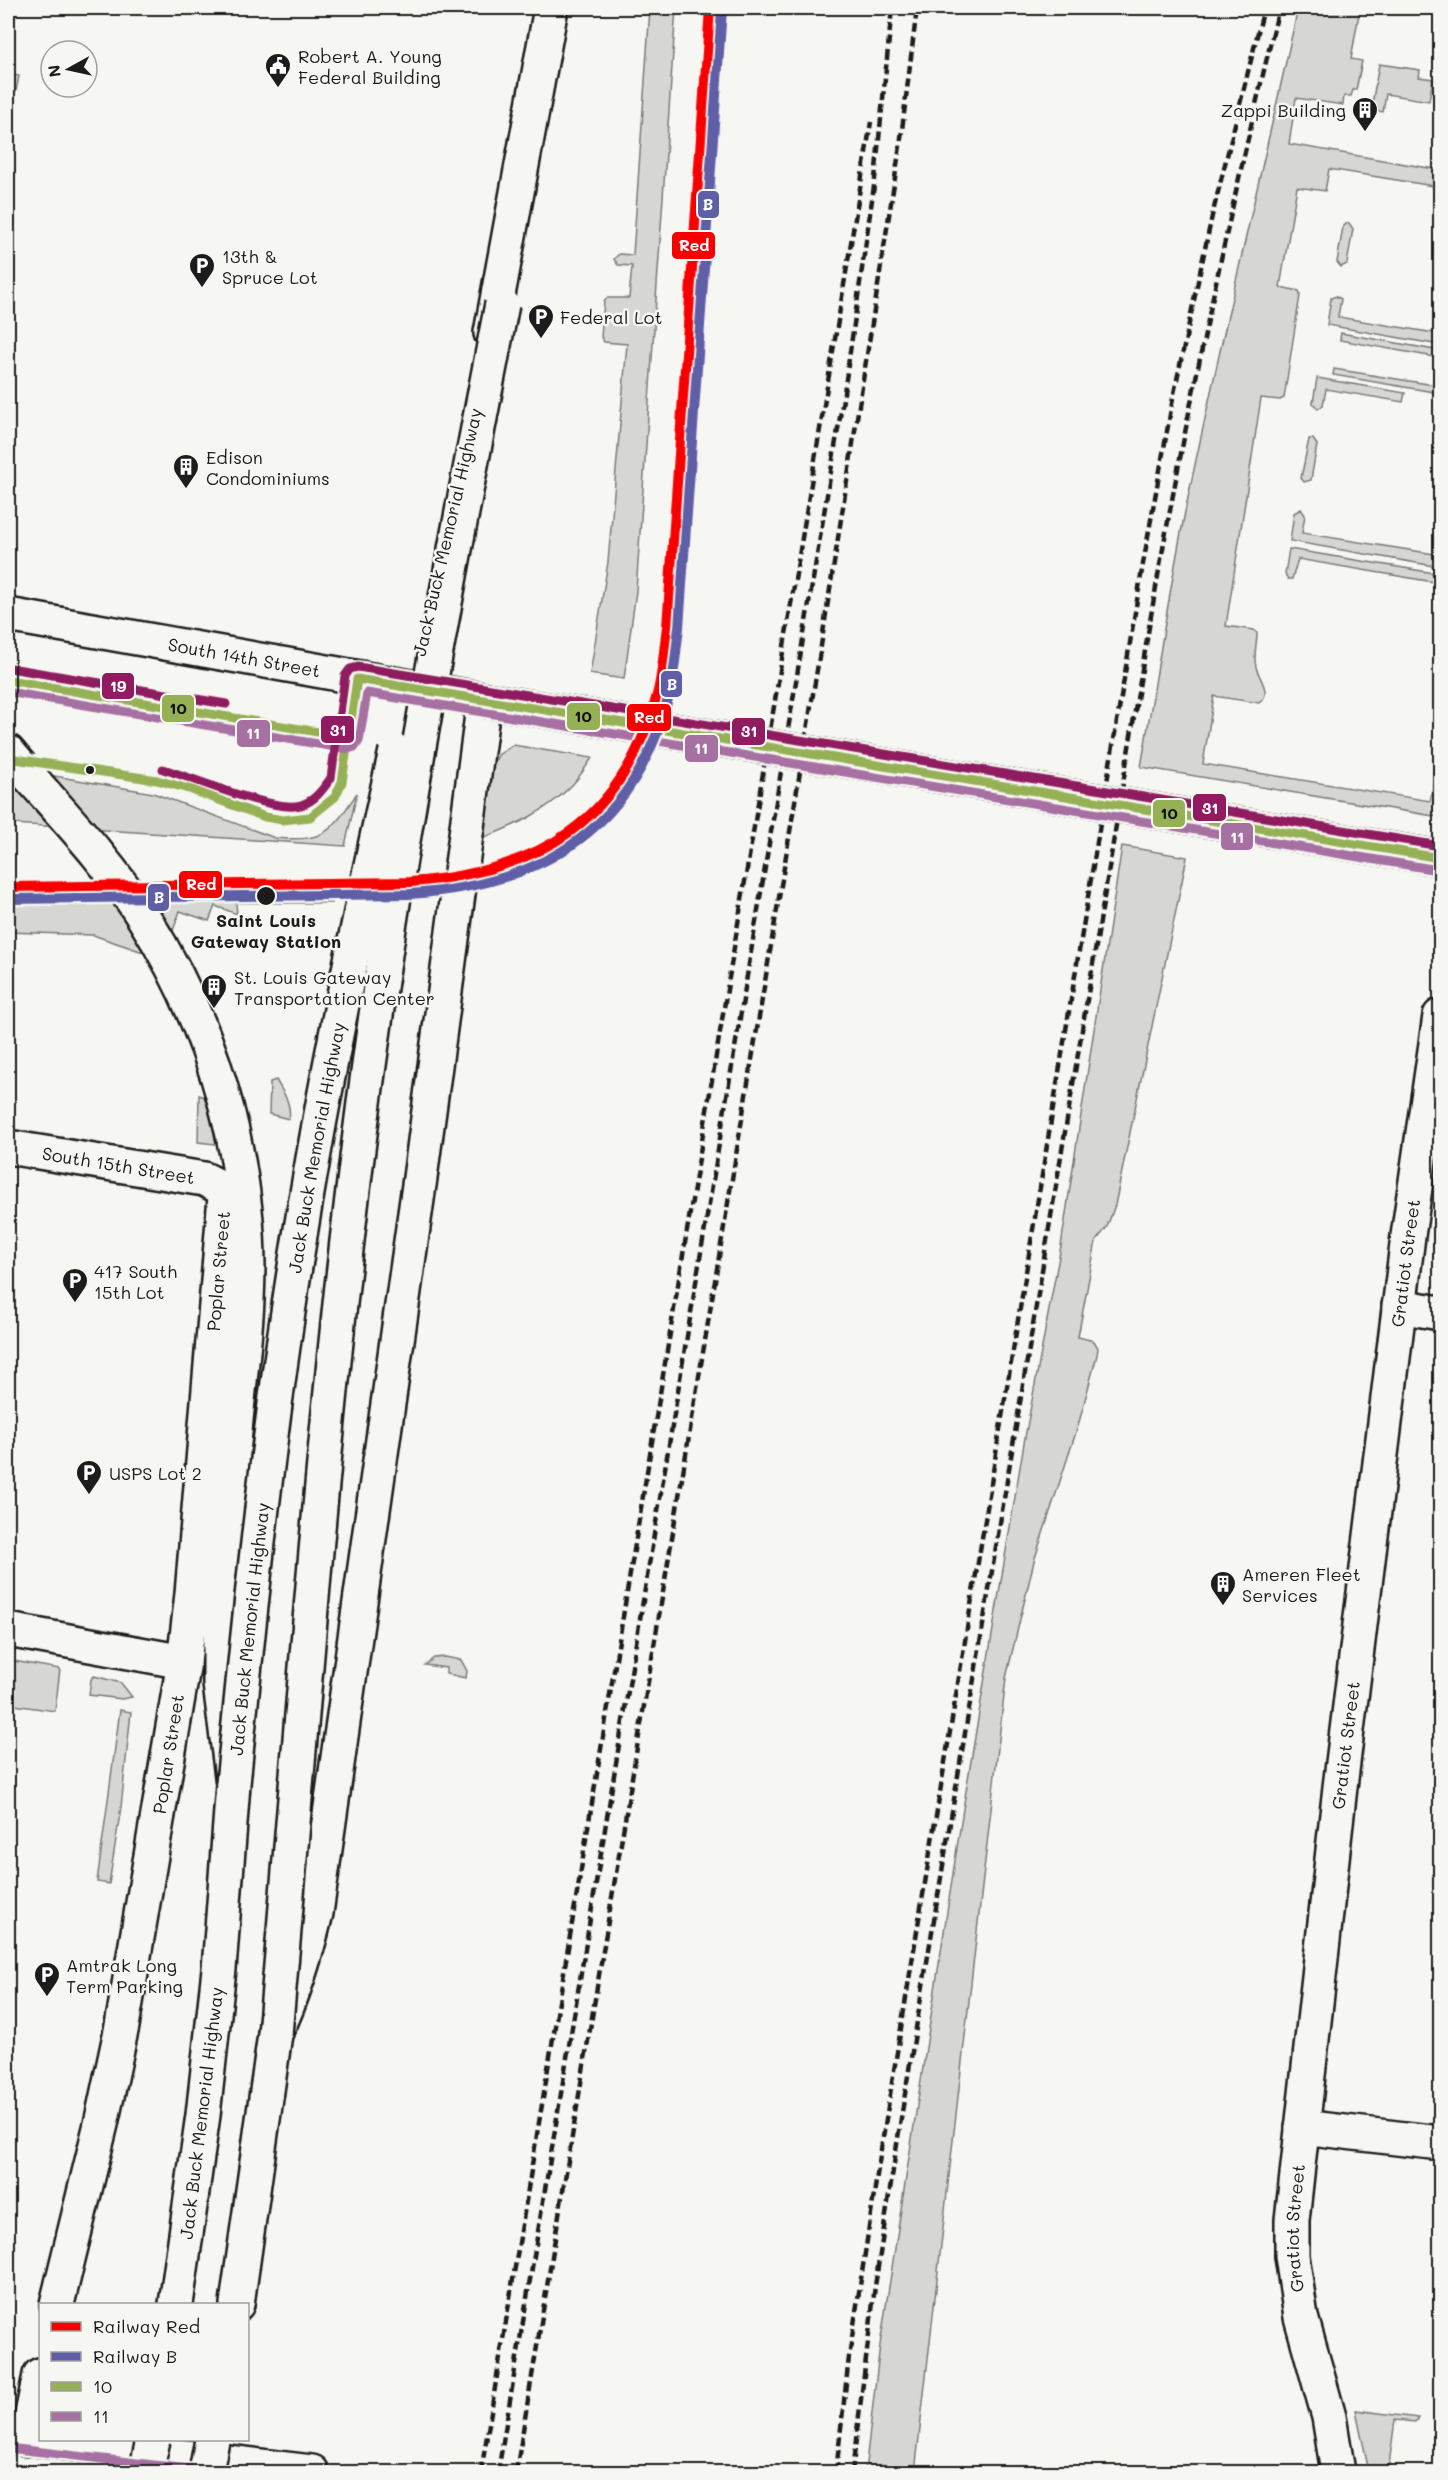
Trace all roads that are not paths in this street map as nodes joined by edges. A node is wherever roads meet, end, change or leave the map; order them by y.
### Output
1 (553, 8) edge
2 (8, 615) edge
3 (470, 698) junction
4 (8, 752) edge
5 (1440, 858) edge
6 (1440, 1016) edge
7 (8, 1147) edge
8 (225, 1196) joint
9 (1399, 1306) junction
10 (1440, 1313) edge
11 (8, 1629) edge
12 (184, 1662) junction
13 (233, 1784) junction
14 (275, 2034) junction
15 (1302, 2127) junction
16 (1440, 2144) edge
17 (57, 2303) edge
18 (176, 2303) edge
19 (237, 2303) edge
20 (39, 2378) edge
21 (17, 2437) edge
22 (39, 2440) edge
23 (51, 2441) edge
24 (153, 2441) edge
25 (212, 2441) edge
26 (146, 2472) edge
27 (206, 2472) edge
28 (312, 2472) edge
29 (1338, 2472) edge

1 - 13 main road, Jack Buck Memorial Highway, bridge
1 - 14 main road, Jack Buck Memorial Highway, bridge
2 - 3 main road, South 14th Street
3 - 5 main road, South 14th Street, bridge
3 - 14 main road, bridge
4 - 13 main road, bridge
6 - 9 main road, Gratiot Street
7 - 8 main road, South 15th Street
8 - 12 main road, Poplar Street
9 - 10 main road
9 - 15 main road, Gratiot Street
11 - 12 main road
12 - 17 main road, Poplar Street
13 - 18 main road, Jack Buck Memorial Highway
14 - 19 main road, Jack Buck Memorial Highway
15 - 16 main road
15 - 29 main road, Gratiot Street
20 - 21 main road
21 - 22 main road, bridge
23 - 28 main road, bridge
24 - 26 main road, bridge
25 - 27 main road, bridge

